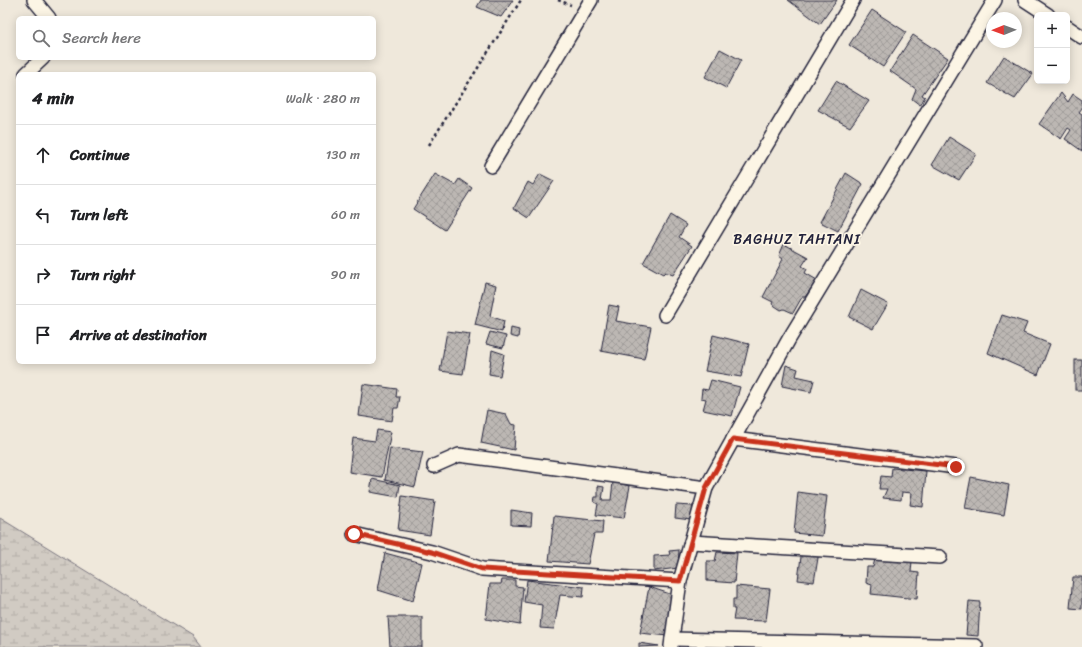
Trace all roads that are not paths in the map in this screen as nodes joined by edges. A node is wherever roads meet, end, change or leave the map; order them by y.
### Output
1 (34, 0) edge
2 (591, 0) edge
3 (853, 0) edge
4 (995, 0) edge
5 (1025, 0) edge
6 (1043, 12) edge
7 (47, 16) edge
8 (1070, 29) edge
9 (1082, 37) edge
10 (41, 60) edge
11 (28, 72) edge
12 (491, 166) dead end
13 (665, 315) dead end
14 (733, 439) junction
15 (434, 466) dead end
16 (956, 467) dead end
17 (706, 488) junction
18 (354, 534) dead end
19 (691, 542) junction
20 (940, 557) dead end
21 (680, 581) junction
22 (671, 643) edge
23 (976, 646) dead end

1 - 7 street
2 - 12 street
3 - 13 street
4 - 14 street
5 - 6 street
8 - 9 street
10 - 11 street
14 - 16 street
14 - 17 street
15 - 17 street
17 - 19 street
18 - 21 street
19 - 20 street
19 - 21 street
21 - 22 street
22 - 23 street

